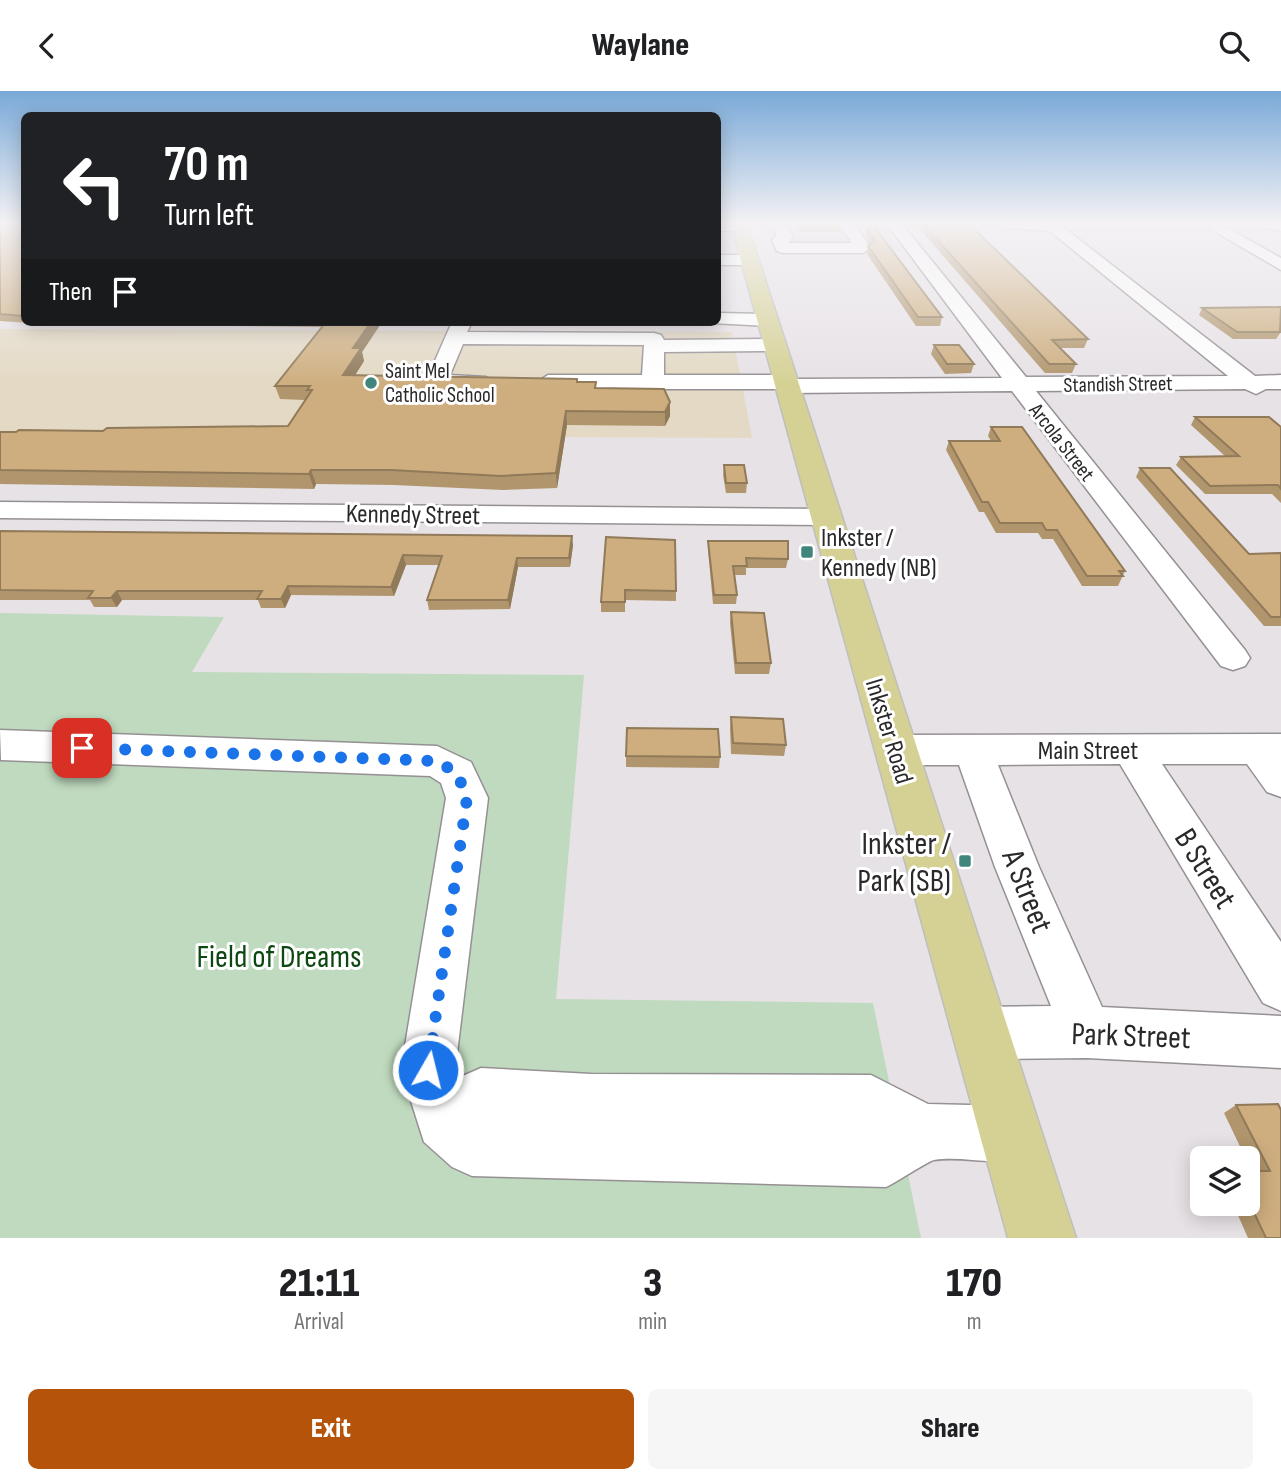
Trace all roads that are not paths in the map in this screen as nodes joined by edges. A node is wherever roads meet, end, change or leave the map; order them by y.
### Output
1 (762, 278) edge
2 (935, 278) edge
3 (1119, 278) edge
4 (721, 319) edge
5 (768, 320) junction
6 (458, 330) edge
7 (775, 345) junction
8 (654, 346) junction
9 (501, 382) edge
10 (529, 382) edge
11 (653, 382) junction
12 (1251, 382) junction
13 (787, 384) junction
14 (1017, 385) junction
15 (1276, 390) edge
16 (0, 510) edge
17 (826, 517) junction
18 (1233, 658) dead end
19 (1, 745) edge
20 (1269, 749) edge
21 (896, 750) junction
22 (973, 750) junction
23 (1131, 750) junction
24 (1281, 781) edge
25 (1281, 986) edge
26 (1087, 1032) junction
27 (981, 1033) junction
28 (1281, 1042) edge
29 (1011, 1134) junction
30 (1042, 1238) edge

1 - 5 main road, Inkster Road
2 - 14 street, Arcola Street
3 - 12 street
4 - 5 street
5 - 7 main road, Inkster Road
6 - 8 street
6 - 9 street
7 - 8 street
7 - 13 main road, Inkster Road
8 - 11 street
10 - 11 street, Standish Street
11 - 13 street, Standish Street
12 - 14 street, Standish Street
12 - 15 street, Standish Street
13 - 14 street, Standish Street
13 - 17 main road, Inkster Road
14 - 18 street, Arcola Street
16 - 17 street, Kennedy Street
17 - 21 main road, Inkster Road
19 - 29 street
20 - 23 street, Main Street
20 - 24 street
21 - 22 street, Main Street
21 - 27 main road, Inkster Road
22 - 23 street, Main Street
22 - 26 street, A Street
23 - 25 street, B Street
26 - 27 street, Park Street
26 - 28 street, Park Street
27 - 29 main road, Inkster Road
29 - 30 main road, Inkster Road

